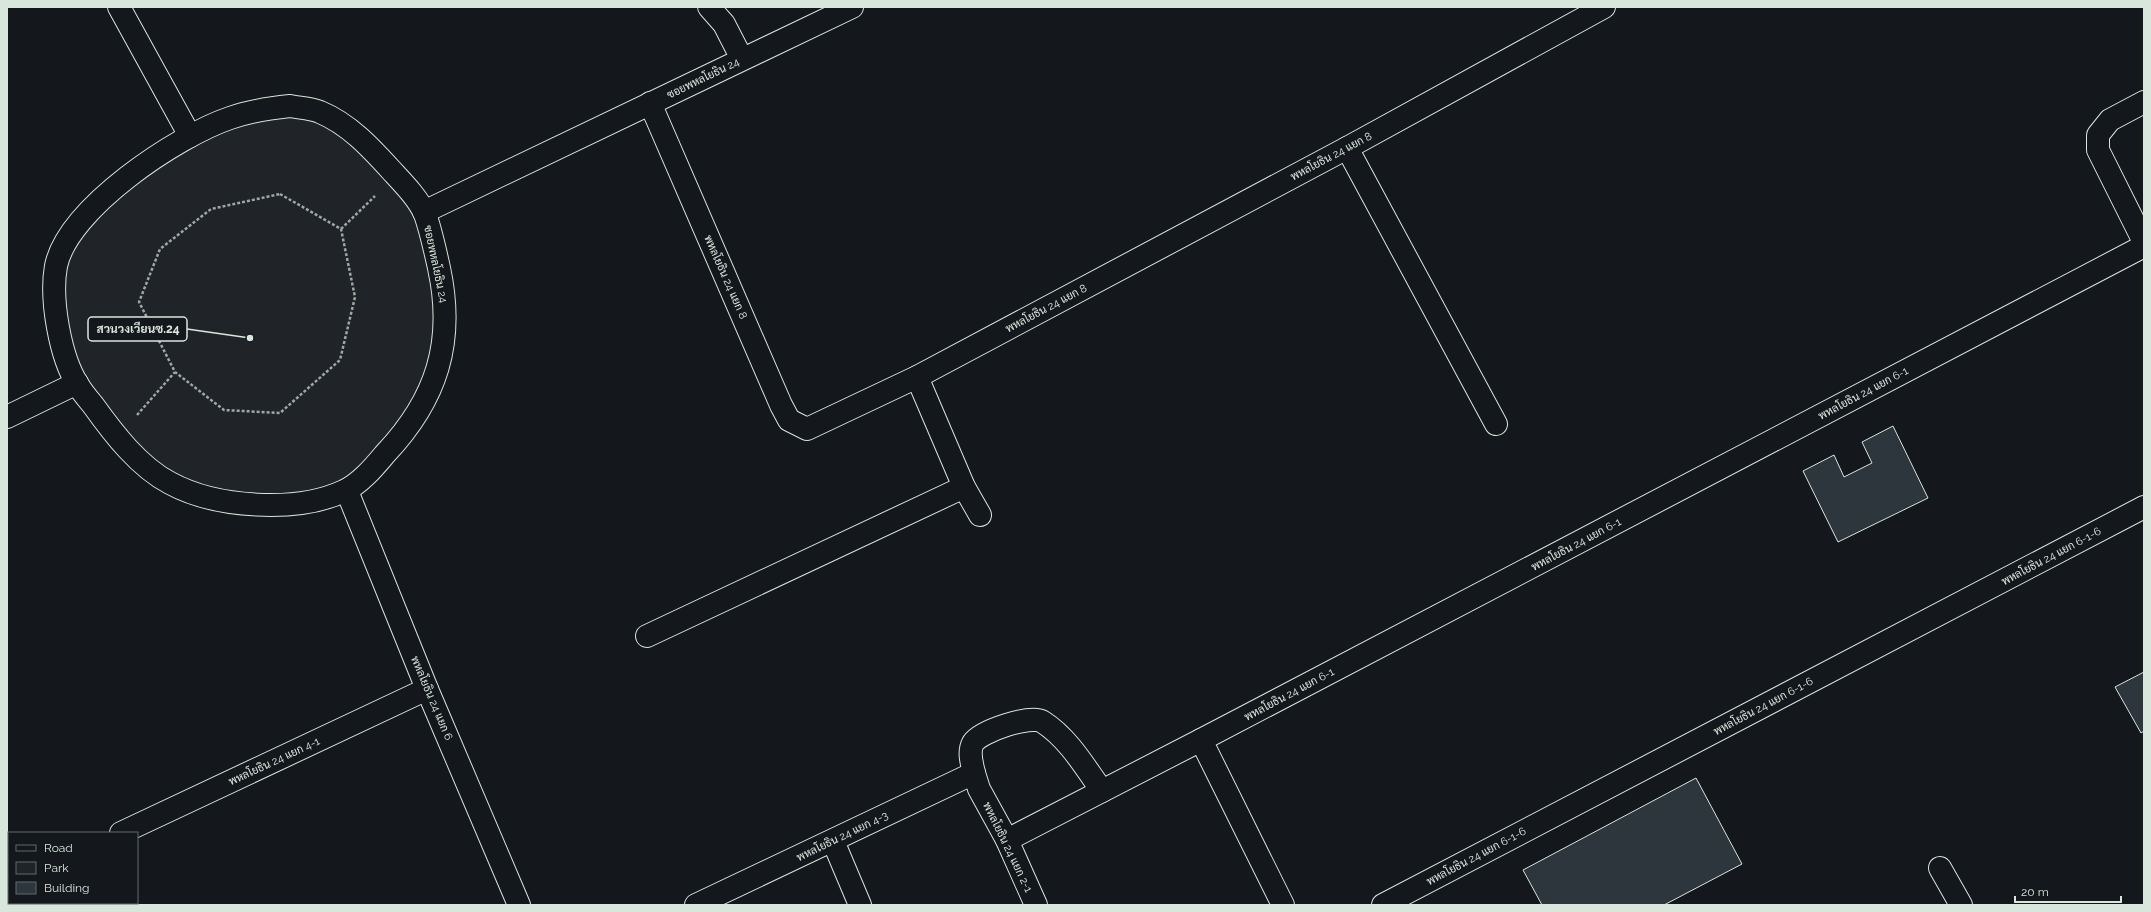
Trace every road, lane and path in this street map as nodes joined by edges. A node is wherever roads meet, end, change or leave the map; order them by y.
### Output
1 (120, 7) edge
2 (709, 7) edge
3 (852, 7) edge
4 (1604, 7) edge
5 (742, 59) junction
6 (2144, 102) edge
7 (650, 103) junction
8 (190, 136) junction
9 (1347, 148) junction
10 (396, 175) junction
11 (424, 212) junction
12 (341, 229) junction
13 (2144, 242) edge
14 (2144, 246) edge
15 (175, 372) junction
16 (916, 377) junction
17 (77, 383) junction
18 (7, 418) edge
19 (1496, 424) dead end
20 (117, 438) junction
21 (964, 487) junction
22 (347, 491) junction
23 (2144, 507) edge
24 (980, 515) dead end
25 (647, 636) dead end
26 (427, 689) junction
27 (1201, 740) junction
28 (977, 781) junction
29 (1102, 791) junction
30 (123, 832) edge
31 (833, 840) junction
32 (1007, 840) junction
33 (1940, 868) dead end
34 (519, 905) edge
35 (696, 905) edge
36 (860, 905) edge
37 (1036, 905) edge
38 (1283, 905) edge
39 (1383, 905) edge
40 (1961, 905) edge

1 - 8 street
2 - 5 street
3 - 5 street, ซอยพหลโยธิน 24
4 - 9 street, พหลโยธิน 24 แยก 8
5 - 7 street, ซอยพหลโยธิน 24
6 - 13 street
7 - 11 street, ซอยพหลโยธิน 24
7 - 16 street, พหลโยธิน 24 แยก 8
8 - 10 street, ซอยพหลโยธิน 24
8 - 17 street, ซอยพหลโยธิน 24
9 - 16 street, พหลโยธิน 24 แยก 8
9 - 19 street
10 - 11 street, ซอยพหลโยธิน 24
10 - 12 path
11 - 22 street, ซอยพหลโยธิน 24
12 - 15 path
12 - 15 path
14 - 27 street, พหลโยธิน 24 แยก 6-1
15 - 20 path
16 - 21 street
17 - 18 street
17 - 20 street, ซอยพหลโยธิน 24
20 - 22 street, ซอยพหลโยธิน 24
21 - 24 street
21 - 25 street
22 - 26 street, พหลโยธิน 24 แยก 6
23 - 39 street, พหลโยธิน 24 แยก 6-1-6
26 - 30 street, พหลโยธิน 24 แยก 4-1
26 - 34 street, พหลโยธิน 24 แยก 6
27 - 29 street, พหลโยธิน 24 แยก 6-1
27 - 38 street
28 - 29 street, พหลโยธิน 24 แยก 2-1
28 - 31 street, พหลโยธิน 24 แยก 4-3
28 - 32 street, พหลโยธิน 24 แยก 2-1
29 - 32 street, พหลโยธิน 24 แยก 6-1
31 - 35 street, พหลโยธิน 24 แยก 4-3
31 - 36 street
32 - 37 street, พหลโยธิน 24 แยก 2-1
33 - 40 street

